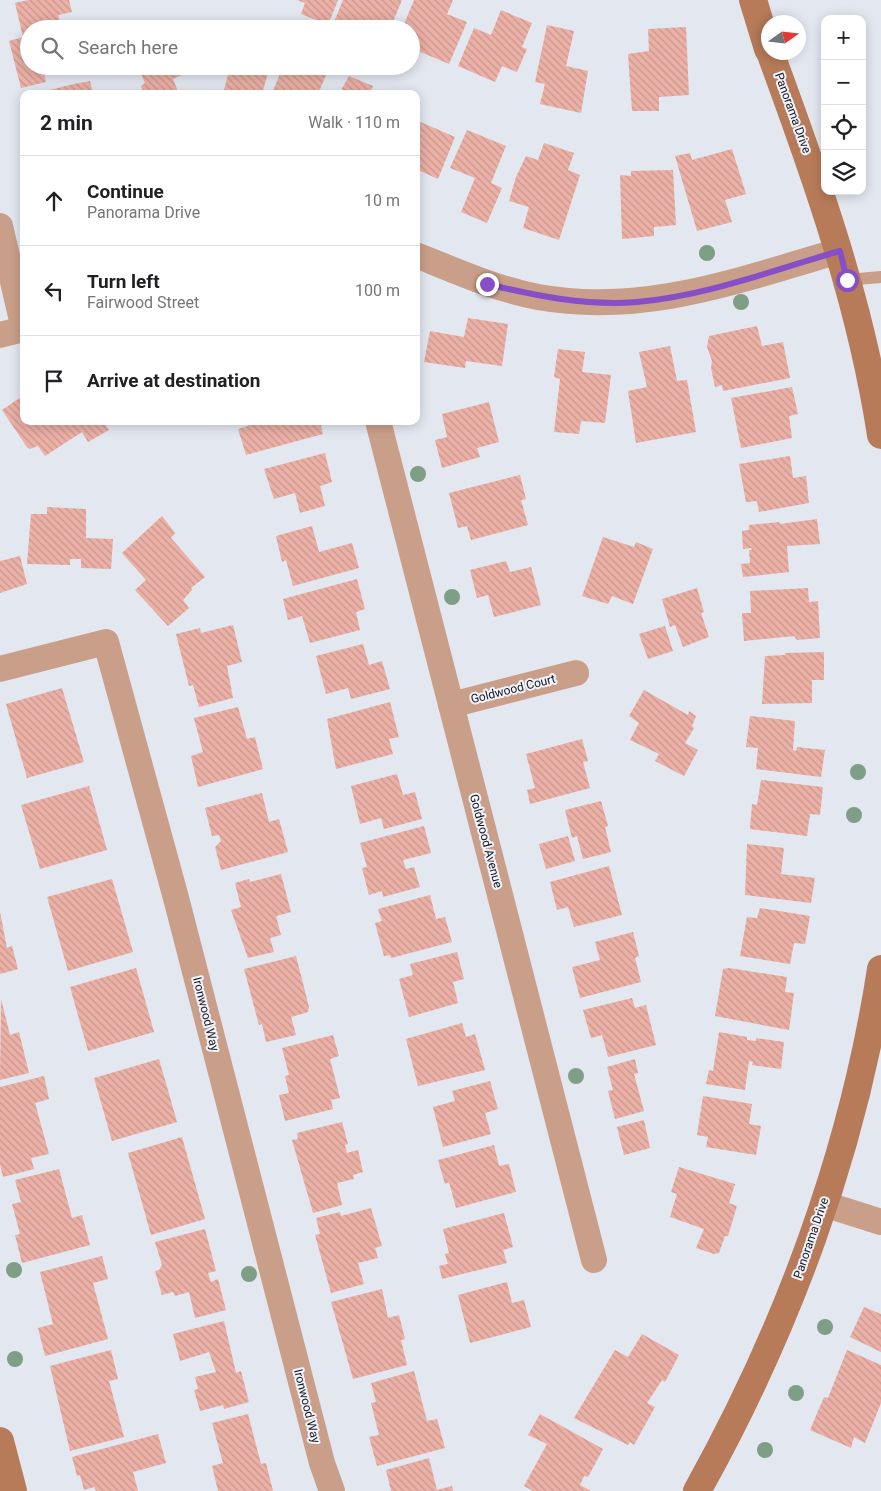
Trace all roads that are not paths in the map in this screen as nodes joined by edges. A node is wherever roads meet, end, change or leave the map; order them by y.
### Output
1 (752, 0) edge
2 (761, 28) edge
3 (773, 60) edge
4 (0, 226) edge
5 (840, 251) junction
6 (420, 257) edge
7 (881, 278) edge
8 (847, 280) junction
9 (20, 312) edge
10 (20, 330) edge
11 (0, 335) edge
12 (379, 425) edge
13 (881, 435) edge
14 (0, 669) edge
15 (576, 673) dead end
16 (451, 705) junction
17 (881, 969) edge
18 (824, 1204) junction
19 (881, 1222) edge
20 (594, 1260) dead end
21 (0, 1441) edge
22 (7, 1480) edge
23 (332, 1491) edge
24 (697, 1491) edge

1 - 2 street
3 - 5 street, Panorama Drive
4 - 9 street
5 - 6 street
5 - 8 street, Panorama Drive
7 - 8 lane
8 - 13 street, Panorama Drive
10 - 11 street
12 - 16 street, Goldwood Avenue
14 - 23 street, Ironwood Way
15 - 16 street, Goldwood Court
16 - 20 street, Goldwood Avenue
17 - 18 street, Panorama Drive
18 - 19 street
18 - 24 street, Panorama Drive
21 - 22 street

